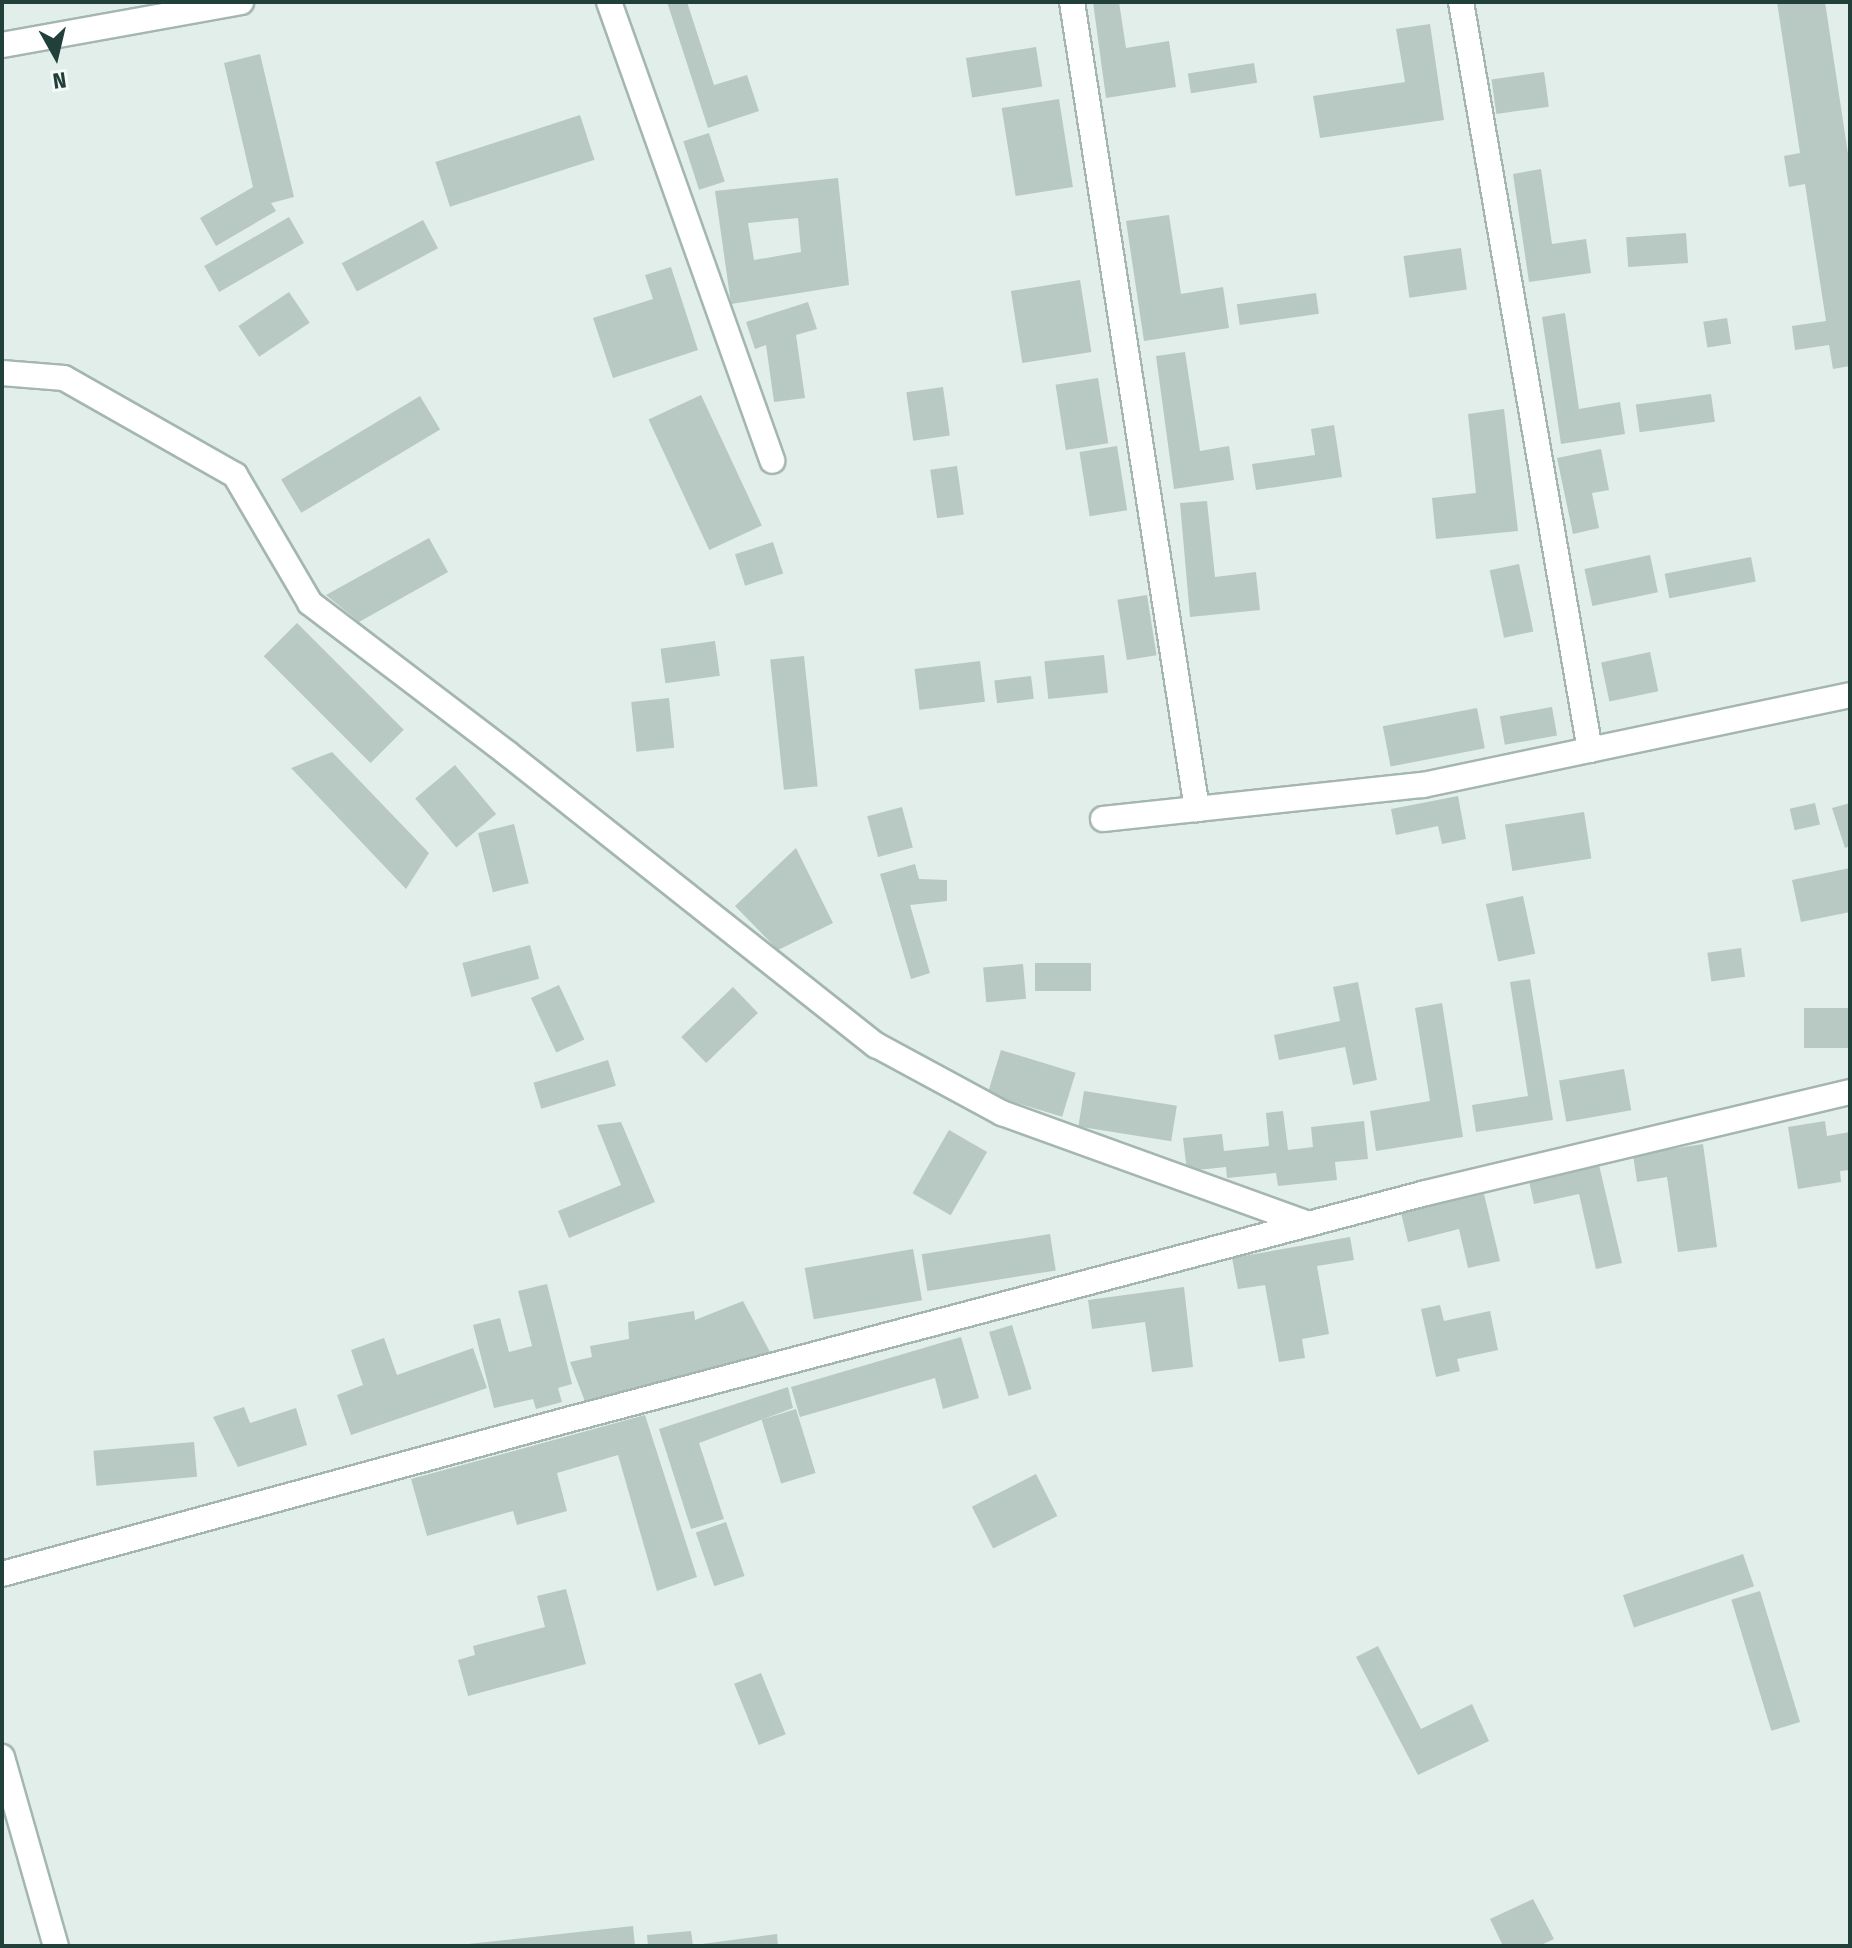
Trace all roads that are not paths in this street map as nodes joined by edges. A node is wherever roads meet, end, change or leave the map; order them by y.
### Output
1 (241, 2) edge
2 (609, 2) edge
3 (1072, 2) edge
4 (1461, 2) edge
5 (2, 45) edge
6 (2, 373) edge
7 (772, 461) dead end
8 (1850, 695) edge
9 (1590, 750) junction
10 (1197, 809) junction
11 (1103, 819) dead end
12 (1850, 1092) edge
13 (1308, 1224) junction
14 (2, 1574) edge
15 (2, 1757) edge
16 (56, 1946) edge

1 - 5 street
2 - 7 street
3 - 10 street
4 - 9 street
6 - 13 street
8 - 9 street
9 - 10 street
10 - 11 street
12 - 13 street
13 - 14 street
15 - 16 street

